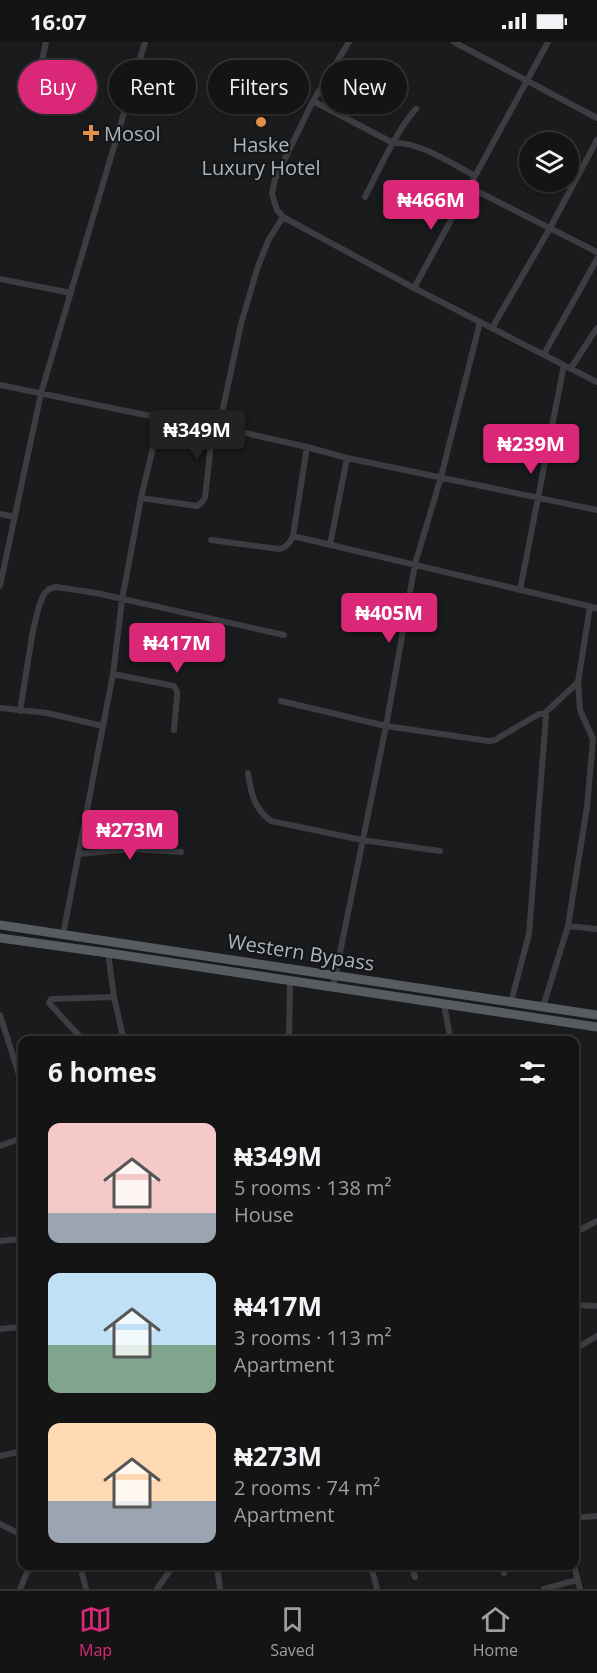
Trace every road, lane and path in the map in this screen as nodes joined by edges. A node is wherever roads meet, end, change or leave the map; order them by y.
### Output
1 (46, 42) edge
2 (145, 42) edge
3 (349, 42) edge
4 (454, 42) edge
5 (548, 42) edge
6 (42, 60) edge
7 (527, 81) junction
8 (313, 101) junction
9 (416, 109) dead end
10 (597, 118) edge
11 (597, 140) edge
12 (393, 143) junction
13 (475, 176) junction
14 (469, 187) junction
15 (365, 197) dead end
16 (283, 217) junction
17 (550, 228) junction
18 (597, 252) edge
19 (597, 259) edge
20 (0, 279) edge
21 (414, 288) junction
22 (71, 293) junction
23 (480, 322) junction
24 (492, 328) junction
25 (597, 328) edge
26 (544, 354) junction
27 (568, 367) junction
28 (597, 382) edge
29 (0, 385) edge
30 (41, 393) junction
31 (160, 418) junction
32 (216, 427) junction
33 (307, 447) junction
34 (347, 458) junction
35 (441, 477) junction
36 (539, 497) junction
37 (141, 498) junction
38 (597, 510) edge
39 (0, 514) edge
40 (15, 517) junction
41 (293, 536) junction
42 (211, 540) dead end
43 (330, 545) junction
44 (415, 564) junction
45 (0, 586) edge
46 (519, 590) junction
47 (122, 600) junction
48 (594, 607) edge
49 (284, 635) dead end
50 (113, 674) junction
51 (578, 682) junction
52 (281, 700) dead end
53 (0, 708) edge
54 (20, 711) junction
55 (544, 714) junction
56 (103, 726) junction
57 (386, 726) junction
58 (174, 730) dead end
59 (248, 773) dead end
60 (362, 840) junction
61 (440, 851) dead end
62 (181, 852) dead end
63 (78, 854) junction
64 (0, 925) edge
65 (568, 926) junction
66 (597, 929) edge
67 (63, 935) junction
68 (0, 938) edge
69 (108, 953) junction
70 (335, 975) junction
71 (290, 981) junction
72 (333, 987) junction
73 (114, 997) junction
74 (511, 1002) junction
75 (444, 1005) junction
76 (543, 1007) junction
77 (0, 1015) edge
78 (597, 1015) edge
79 (597, 1028) edge
80 (79, 1036) edge
81 (123, 1036) edge
82 (289, 1036) edge
83 (450, 1036) edge
84 (18, 1071) edge
85 (18, 1139) edge
86 (0, 1146) edge
87 (597, 1221) edge
88 (579, 1230) edge
89 (18, 1239) edge
90 (0, 1241) edge
91 (579, 1305) edge
92 (597, 1306) edge
93 (18, 1327) edge
94 (0, 1329) edge
95 (597, 1336) edge
96 (579, 1347) edge
97 (18, 1451) edge
98 (0, 1456) edge
99 (597, 1516) edge
100 (579, 1518) edge
101 (0, 1524) edge
102 (18, 1533) edge
103 (27, 1570) edge
104 (81, 1570) edge
105 (170, 1570) edge
106 (218, 1570) edge
107 (371, 1570) edge
108 (412, 1570) edge
109 (575, 1570) edge
110 (415, 1577) dead end
111 (578, 1580) junction
112 (20, 1589) edge
113 (86, 1589) edge
114 (157, 1589) edge
115 (220, 1589) edge
116 (377, 1589) edge
117 (544, 1589) edge
118 (580, 1589) edge

1 - 6 street
2 - 22 street
3 - 8 street
4 - 7 street
5 - 7 street
7 - 10 street
7 - 13 street
8 - 12 street
8 - 16 street
9 - 12 street
11 - 17 street
12 - 13 street
12 - 15 street
13 - 14 street
14 - 17 street
14 - 21 street
16 - 21 street
16 - 32 street
17 - 18 street
17 - 24 street
19 - 26 street
20 - 22 street
21 - 23 street
22 - 30 street
23 - 24 street
23 - 35 street
24 - 26 street
25 - 27 street
26 - 27 street
27 - 28 street
27 - 36 street
29 - 30 street
30 - 31 street
30 - 40 street
31 - 32 street
31 - 37 street
32 - 33 street
32 - 37 street
33 - 34 street
33 - 41 street
34 - 35 street
34 - 43 street
35 - 36 street
35 - 44 street
36 - 38 street
36 - 46 street
37 - 47 street
39 - 40 street
40 - 45 street
41 - 42 street
41 - 43 street
43 - 44 street
44 - 46 street
44 - 57 street
46 - 48 street
47 - 49 street
47 - 50 street
47 - 54 street
48 - 51 street
50 - 56 street
50 - 58 street
51 - 55 street
51 - 65 street
52 - 57 street
53 - 54 street
54 - 56 street
55 - 57 street
55 - 74 street
56 - 63 street
57 - 60 street
59 - 60 street
60 - 61 street
60 - 70 street
62 - 63 street
63 - 67 street
64 - 67 main road, Western Bypass
65 - 66 street
65 - 76 street
67 - 70 main road, Western Bypass
68 - 69 main road, Western Bypass
69 - 71 main road, Western Bypass
69 - 73 street
70 - 72 street
70 - 74 main road, Western Bypass
71 - 72 main road, Western Bypass
71 - 82 street
72 - 75 main road, Western Bypass
73 - 80 street
73 - 81 street
74 - 76 main road, Western Bypass
75 - 79 main road, Western Bypass
75 - 83 street
76 - 78 main road, Western Bypass
77 - 84 street
85 - 86 street
87 - 88 street
89 - 90 street
91 - 92 street
93 - 94 street
95 - 96 street
97 - 98 street
99 - 100 street
101 - 102 street
103 - 112 street
104 - 113 street
105 - 114 street
106 - 115 street
107 - 116 street
108 - 110 street
109 - 111 street
111 - 117 street
111 - 118 street

